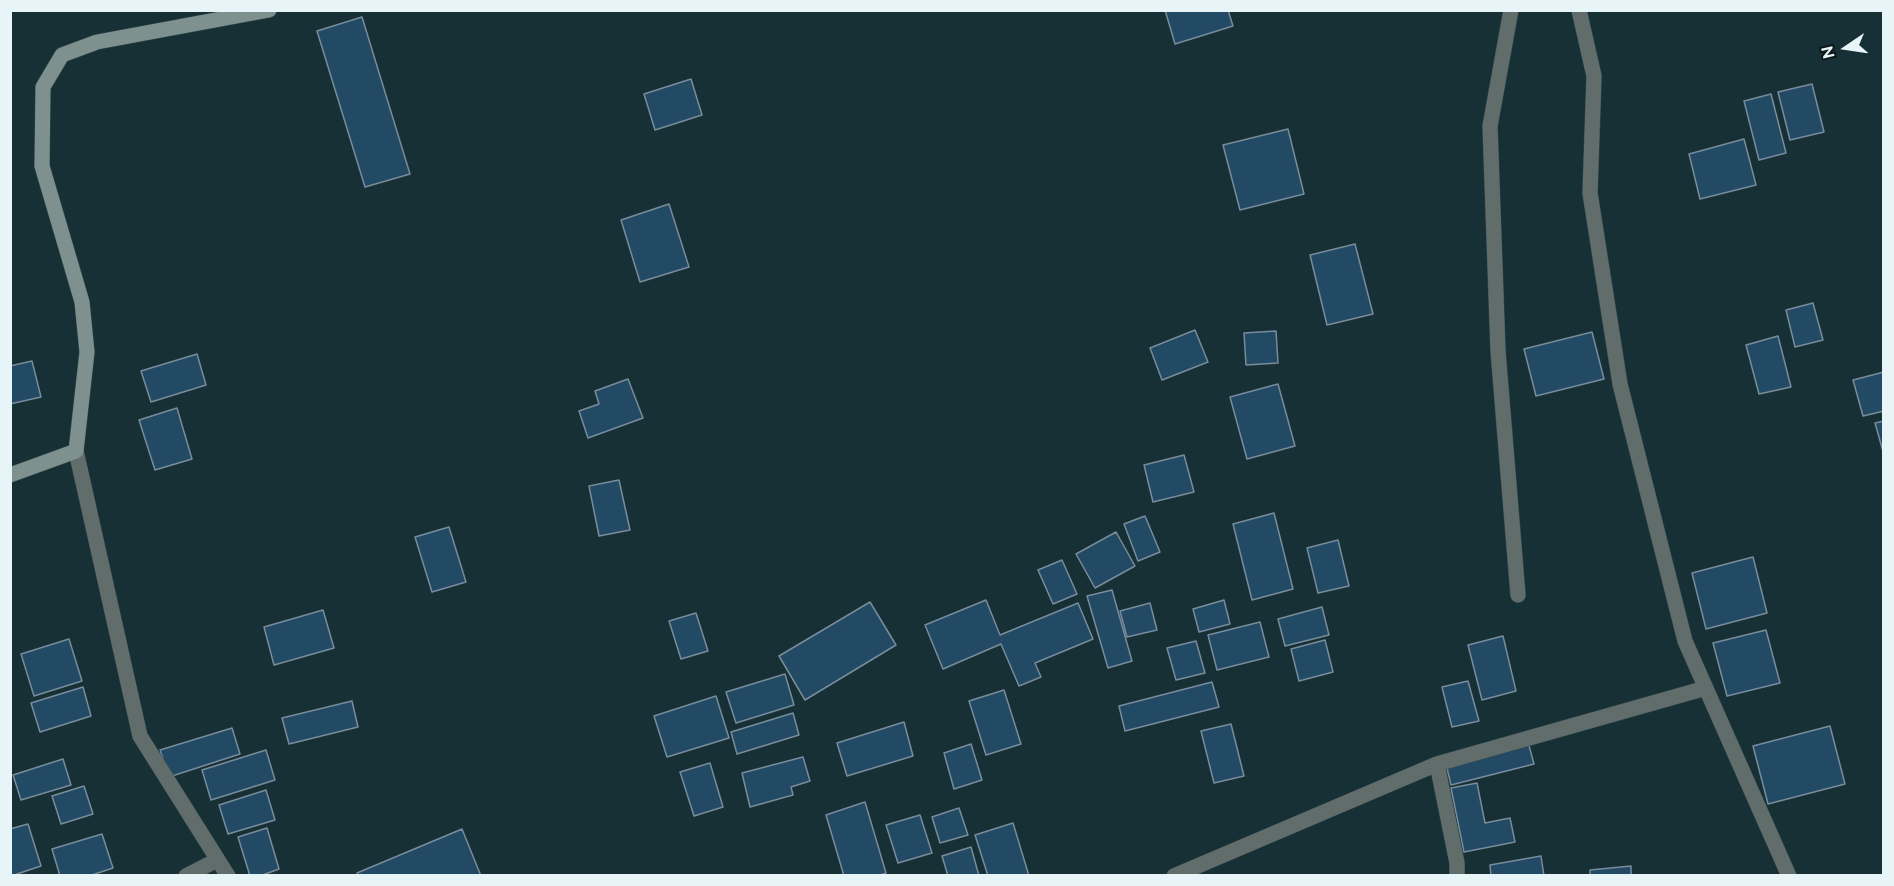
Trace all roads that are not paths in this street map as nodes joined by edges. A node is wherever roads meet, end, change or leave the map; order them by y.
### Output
1 (269, 10) edge
2 (1511, 10) edge
3 (1579, 10) edge
4 (76, 451) junction
5 (10, 475) edge
6 (1518, 596) dead end
7 (1706, 688) junction
8 (1437, 764) junction
9 (217, 860) junction
10 (186, 876) edge
11 (228, 876) edge
12 (1174, 876) edge
13 (1457, 876) edge
14 (1789, 876) edge

1 - 4 main road
2 - 6 street
3 - 7 street
4 - 5 main road
4 - 9 street
7 - 8 street
7 - 14 street
8 - 12 street
8 - 13 street
9 - 10 street
9 - 11 street

